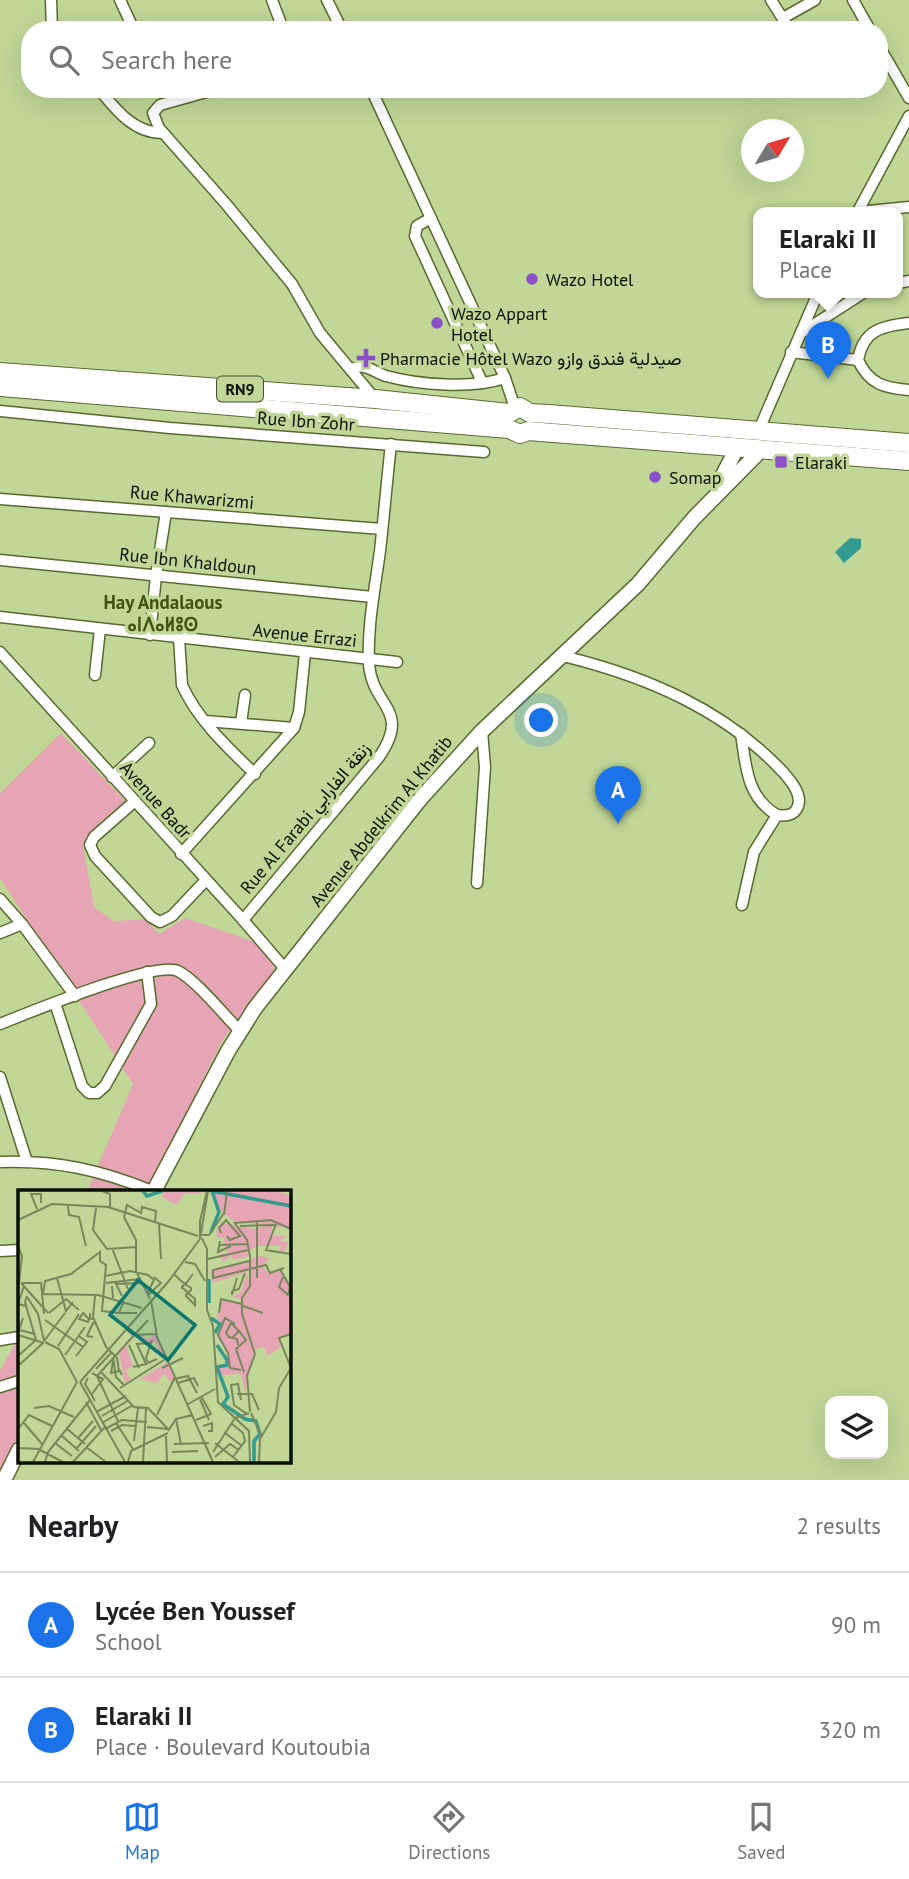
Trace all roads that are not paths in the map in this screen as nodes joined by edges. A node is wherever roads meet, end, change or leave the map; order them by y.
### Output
1 (51, 0) edge
2 (120, 0) edge
3 (272, 0) edge
4 (327, 0) edge
5 (771, 0) edge
6 (815, 0) edge
7 (853, 0) edge
8 (783, 18) junction
9 (52, 21) edge
10 (130, 21) edge
11 (280, 21) edge
12 (338, 21) edge
13 (785, 21) edge
14 (865, 21) edge
15 (888, 62) edge
16 (108, 98) edge
17 (184, 98) edge
18 (375, 98) edge
19 (909, 98) edge
20 (909, 116) edge
21 (905, 132) edge
22 (163, 133) junction
23 (861, 207) edge
24 (431, 218) junction
25 (816, 298) edge
26 (855, 298) edge
27 (909, 323) edge
28 (800, 333) junction
29 (791, 352) junction
30 (858, 360) junction
31 (351, 370) junction
32 (0, 372) edge
33 (505, 378) junction
34 (482, 382) junction
35 (0, 387) edge
36 (909, 390) edge
37 (375, 399) junction
38 (0, 411) edge
39 (516, 415) junction
40 (760, 441) junction
41 (909, 443) edge
42 (391, 444) junction
43 (737, 448) junction
44 (484, 452) dead end
45 (909, 461) edge
46 (722, 488) junction
47 (0, 499) edge
48 (166, 512) junction
49 (382, 529) junction
50 (0, 560) edge
51 (156, 576) junction
52 (373, 597) junction
53 (1, 619) edge
54 (100, 629) junction
55 (150, 635) junction
56 (179, 638) junction
57 (305, 653) junction
58 (1, 654) edge
59 (563, 656) junction
60 (369, 659) junction
61 (397, 662) dead end
62 (95, 675) dead end
63 (245, 695) dead end
64 (205, 721) junction
65 (241, 723) junction
66 (294, 728) junction
67 (482, 731) junction
68 (741, 734) junction
69 (149, 743) dead end
70 (255, 774) junction
71 (112, 777) junction
72 (135, 801) junction
73 (777, 815) junction
74 (181, 854) junction
75 (206, 880) junction
76 (477, 883) dead end
77 (0, 899) edge
78 (742, 905) dead end
79 (243, 920) junction
80 (22, 924) junction
81 (0, 933) edge
82 (286, 970) junction
83 (147, 972) junction
84 (75, 996) junction
85 (55, 1003) junction
86 (0, 1024) edge
87 (240, 1031) junction
88 (0, 1077) edge
89 (0, 1162) edge
90 (27, 1162) junction
91 (150, 1190) edge
92 (154, 1190) edge
93 (18, 1250) edge
94 (0, 1251) edge
95 (18, 1337) edge
96 (0, 1340) edge
97 (18, 1381) edge
98 (0, 1387) edge
99 (18, 1452) edge
100 (4, 1480) edge

1 - 9 street
2 - 10 street
3 - 11 street
4 - 12 street
5 - 8 street
6 - 8 street
7 - 14 street
8 - 13 street
15 - 19 street
16 - 22 street
17 - 22 street
18 - 24 street
20 - 21 street
21 - 23 street
22 - 31 street
24 - 33 street
24 - 34 street
25 - 28 street
26 - 28 street
27 - 30 street
28 - 29 street
29 - 30 street
29 - 40 street
30 - 36 street
31 - 34 street
31 - 37 street
32 - 37 main road, RN9
33 - 34 street
33 - 39 street
35 - 39 main road, RN9
37 - 39 main road, RN9
38 - 42 street, Rue Ibn Zohr
39 - 40 main road, RN9
39 - 43 main road, RN9
40 - 41 main road, RN9
40 - 43 main road, RN9
40 - 45 main road, RN9
40 - 46 street, Avenue Abdelkrim Al Khatib
42 - 44 street, Rue Ibn Zohr
42 - 49 street, Rue Al Farabi زنقة الفارابي
43 - 46 street, Avenue Abdelkrim Al Khatib
46 - 59 street, Avenue Abdelkrim Al Khatib
47 - 48 street, Rue Khawarizmi
48 - 49 street, Rue Khawarizmi
48 - 51 street
49 - 52 street, Rue Al Farabi زنقة الفارابي
50 - 51 street, Rue Ibn Khaldoun
51 - 52 street, Rue Ibn Khaldoun
51 - 55 street
52 - 60 street, Rue Al Farabi زنقة الفارابي
53 - 54 street, Avenue Errazi
54 - 55 street, Avenue Errazi
54 - 62 street
55 - 56 street, Avenue Errazi
56 - 57 street, Avenue Errazi
56 - 64 street
57 - 60 street, Avenue Errazi
57 - 66 street
58 - 71 street, Avenue Badr
59 - 67 street, Avenue Abdelkrim Al Khatib
59 - 68 street
60 - 61 street, Avenue Errazi
60 - 79 street, Rue Al Farabi زنقة الفارابي
63 - 65 street
64 - 65 street
64 - 70 street
65 - 66 street
66 - 70 street
67 - 76 street
67 - 82 street, Avenue Abdelkrim Al Khatib
68 - 73 street
68 - 73 street
69 - 71 street
70 - 74 street
71 - 72 street, Avenue Badr
72 - 74 street, Avenue Badr
72 - 75 street
73 - 78 street
74 - 75 street, Avenue Badr
75 - 79 street, Avenue Badr
77 - 80 street
79 - 82 street, Avenue Badr
80 - 81 street
80 - 84 street
82 - 87 street, Avenue Abdelkrim Al Khatib
83 - 84 street
83 - 85 street
83 - 87 street
84 - 85 street
85 - 86 street
87 - 92 street, Avenue Abdelkrim Al Khatib
88 - 90 street
89 - 90 street
90 - 91 street
93 - 94 street
95 - 96 street
97 - 98 street
99 - 100 street

